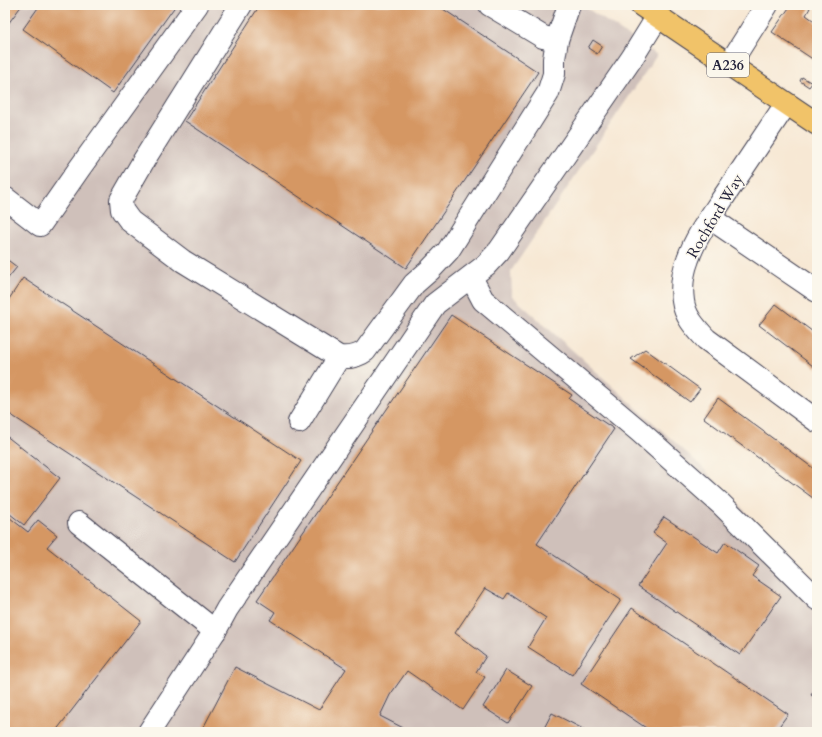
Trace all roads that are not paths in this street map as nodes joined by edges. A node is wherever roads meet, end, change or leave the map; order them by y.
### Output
1 (197, 5) edge
2 (241, 5) edge
3 (490, 5) edge
4 (569, 5) edge
5 (768, 5) edge
6 (649, 11) edge
7 (557, 40) junction
8 (729, 65) junction
9 (786, 104) junction
10 (817, 124) edge
11 (5, 198) edge
12 (710, 218) junction
13 (471, 277) junction
14 (817, 291) edge
15 (340, 357) junction
16 (817, 421) edge
17 (299, 422) dead end
18 (79, 523) dead end
19 (817, 599) edge
20 (215, 631) junction
21 (149, 732) edge

1 - 11 street
2 - 15 street
3 - 7 street
4 - 7 street
5 - 8 street
6 - 8 main road, A236
6 - 13 street
7 - 15 street
8 - 9 main road, A236
9 - 10 main road, A236
9 - 12 street, Rochford Way
12 - 14 street
12 - 16 street, Rochford Way
13 - 19 street
13 - 20 street
15 - 17 street
18 - 20 street
20 - 21 street

